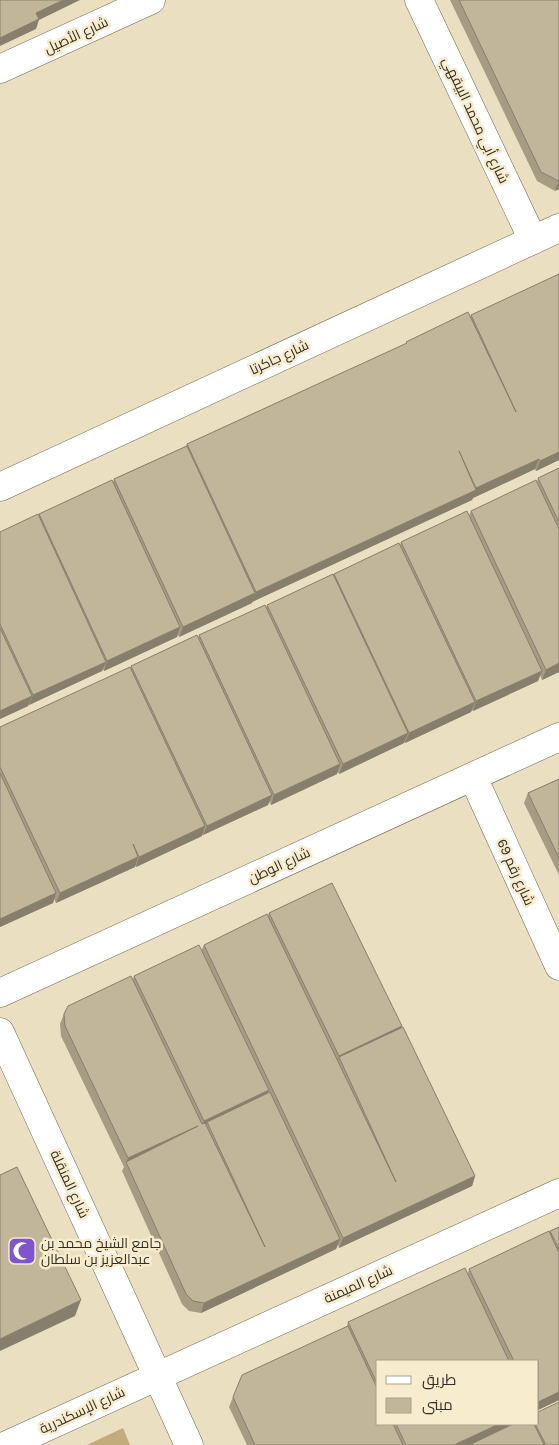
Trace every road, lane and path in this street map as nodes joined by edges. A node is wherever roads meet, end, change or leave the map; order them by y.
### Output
1 (151, 0) edge
2 (419, 0) edge
3 (0, 69) edge
4 (559, 228) edge
5 (533, 240) junction
6 (0, 487) edge
7 (559, 737) edge
8 (473, 777) junction
9 (559, 966) edge
10 (0, 993) edge
11 (0, 1032) edge
12 (559, 1193) edge
13 (157, 1376) junction
14 (7, 1445) edge
15 (189, 1445) edge

1 - 3 street, شارع الأصيل
2 - 5 street, شارع أبي محمد البيقهي
4 - 5 street, شارع جاكرتا
5 - 6 street, شارع جاكرتا
7 - 8 street, شارع الوطن
8 - 9 street, شارع رقم 69
8 - 10 street, شارع الوطن
11 - 13 street, شارع المنقلة
12 - 13 street, شارع الميمنة
13 - 14 street, شارع الإسكندرية
13 - 15 street, شارع المنقلة

